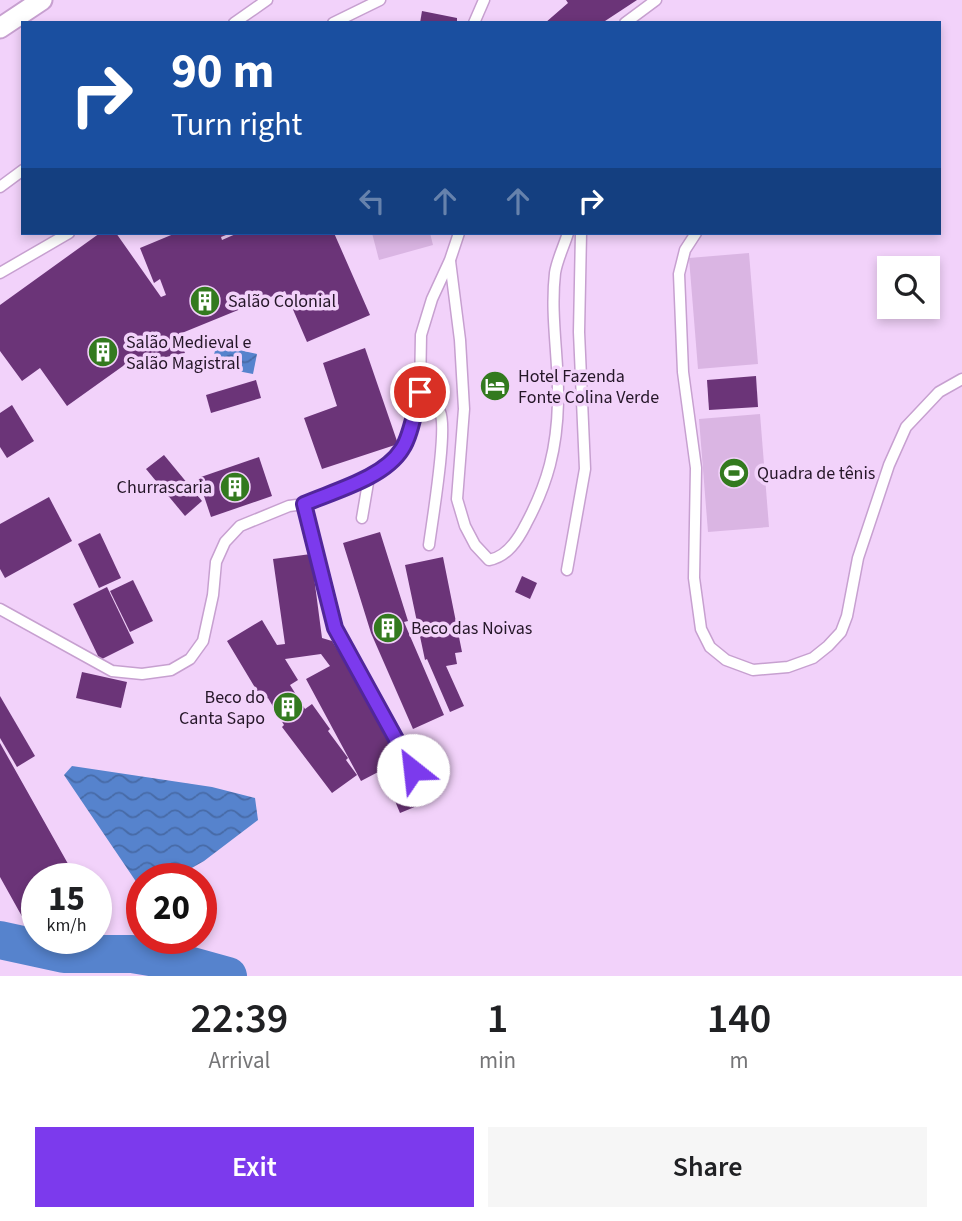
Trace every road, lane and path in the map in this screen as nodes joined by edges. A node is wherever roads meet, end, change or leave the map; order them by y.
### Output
1 (267, 0) edge
2 (380, 0) edge
3 (484, 0) edge
4 (656, 0) edge
5 (39, 1) edge
6 (237, 21) edge
7 (337, 21) edge
8 (475, 21) edge
9 (628, 21) edge
10 (0, 27) edge
11 (21, 171) edge
12 (0, 187) edge
13 (66, 235) edge
14 (459, 235) edge
15 (568, 235) edge
16 (581, 235) edge
17 (695, 235) edge
18 (450, 260) junction
19 (0, 274) edge
20 (962, 379) edge
21 (420, 392) junction
22 (369, 477) junction
23 (304, 504) junction
24 (362, 518) dead end
25 (429, 545) dead end
26 (567, 570) dead end
27 (0, 609) edge
28 (413, 770) dead end

1 - 6 lane
2 - 7 lane
3 - 8 lane
4 - 9 lane
5 - 10 street
11 - 12 lane
13 - 19 lane
14 - 18 lane
15 - 18 lane
16 - 26 lane
17 - 20 lane
18 - 21 lane
21 - 22 lane
21 - 25 lane
22 - 23 lane
22 - 24 lane
23 - 27 lane
23 - 28 lane

